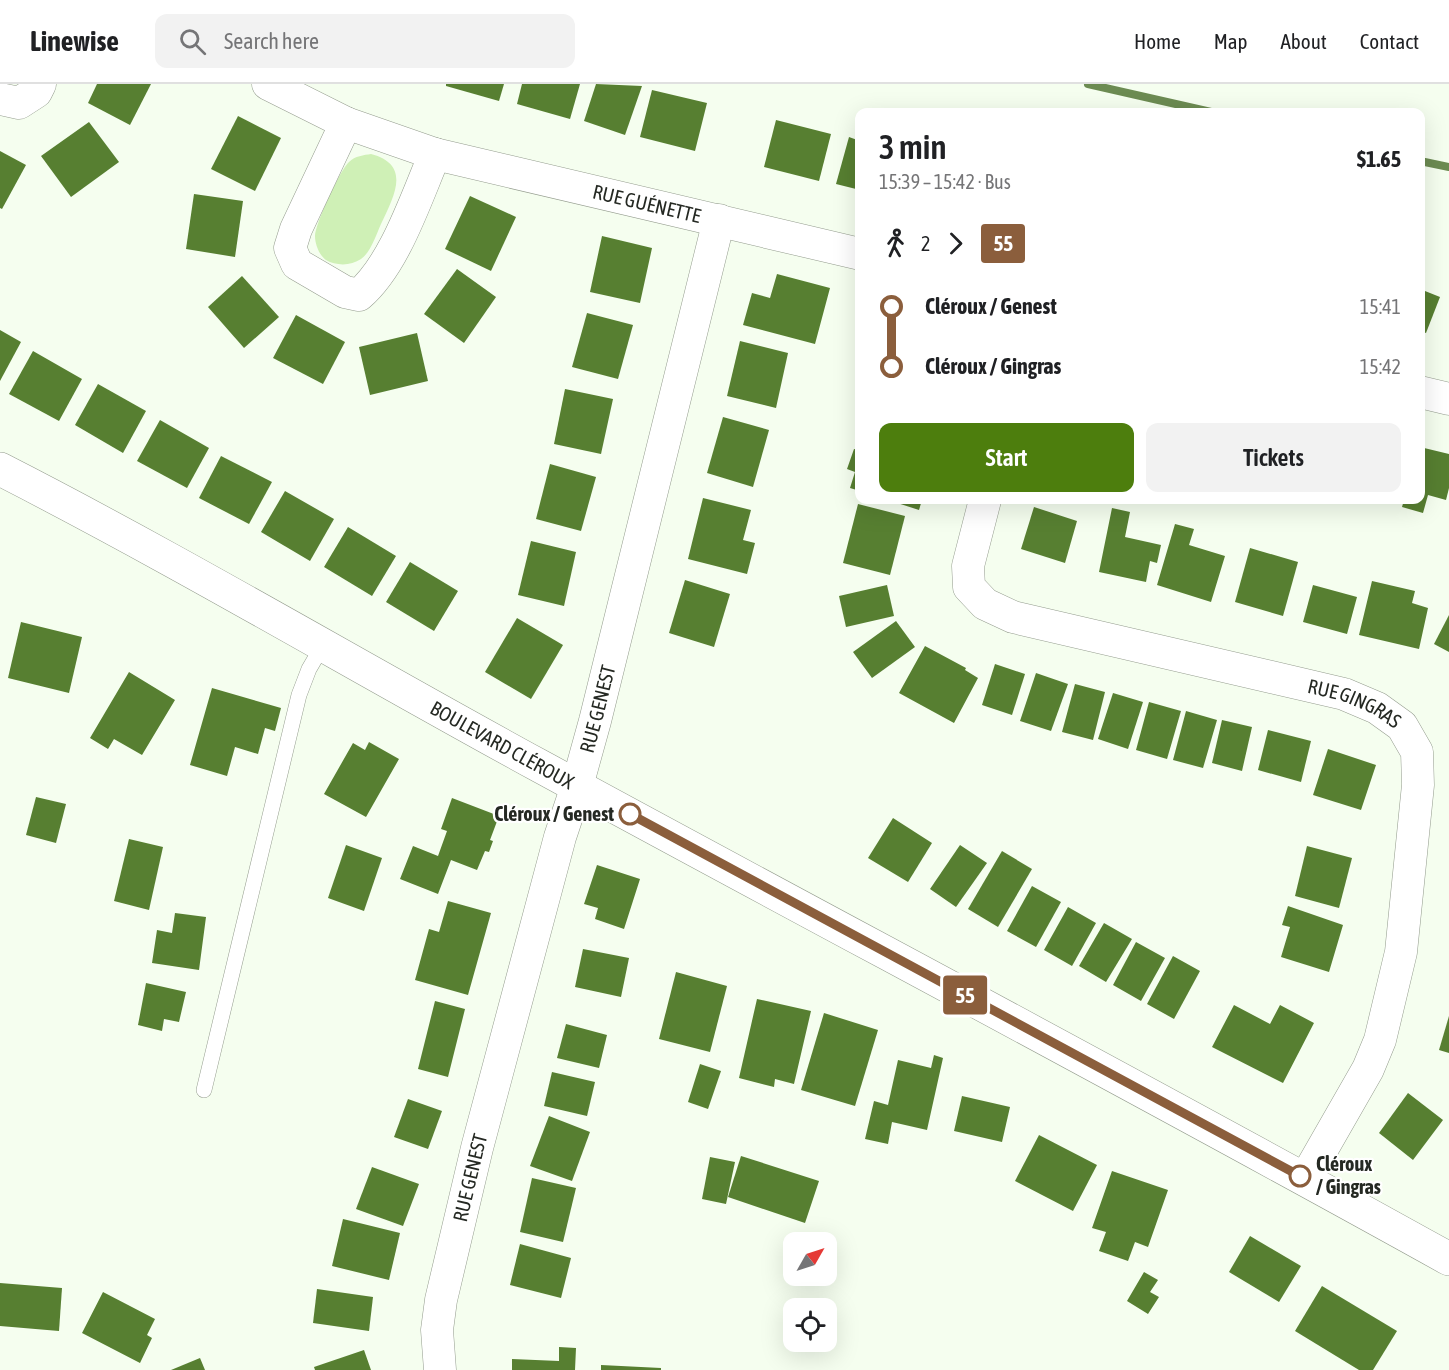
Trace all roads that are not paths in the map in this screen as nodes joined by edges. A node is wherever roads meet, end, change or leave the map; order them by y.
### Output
1 (40, 84) edge
2 (268, 84) edge
3 (0, 99) edge
4 (346, 123) junction
5 (435, 154) junction
6 (719, 220) junction
7 (855, 253) edge
8 (1425, 393) edge
9 (1449, 399) edge
10 (0, 469) edge
11 (984, 504) edge
12 (323, 645) junction
13 (577, 786) junction
14 (204, 1090) dead end
15 (1305, 1179) junction
16 (1449, 1259) edge
17 (440, 1370) edge

1 - 3 street
2 - 4 street, RUE GUÉNETTE
4 - 5 street, RUE GUÉNETTE
4 - 5 street
5 - 6 street, RUE GUÉNETTE
6 - 7 street, RUE GUÉNETTE
6 - 13 street, RUE GENEST
8 - 9 street
10 - 12 street, BOULEVARD CLÉROUX
11 - 15 street, RUE GINGRAS
12 - 13 street, BOULEVARD CLÉROUX
12 - 14 lane
13 - 15 street, BOULEVARD CLÉROUX
13 - 17 street, RUE GENEST
15 - 16 street, BOULEVARD CLÉROUX

